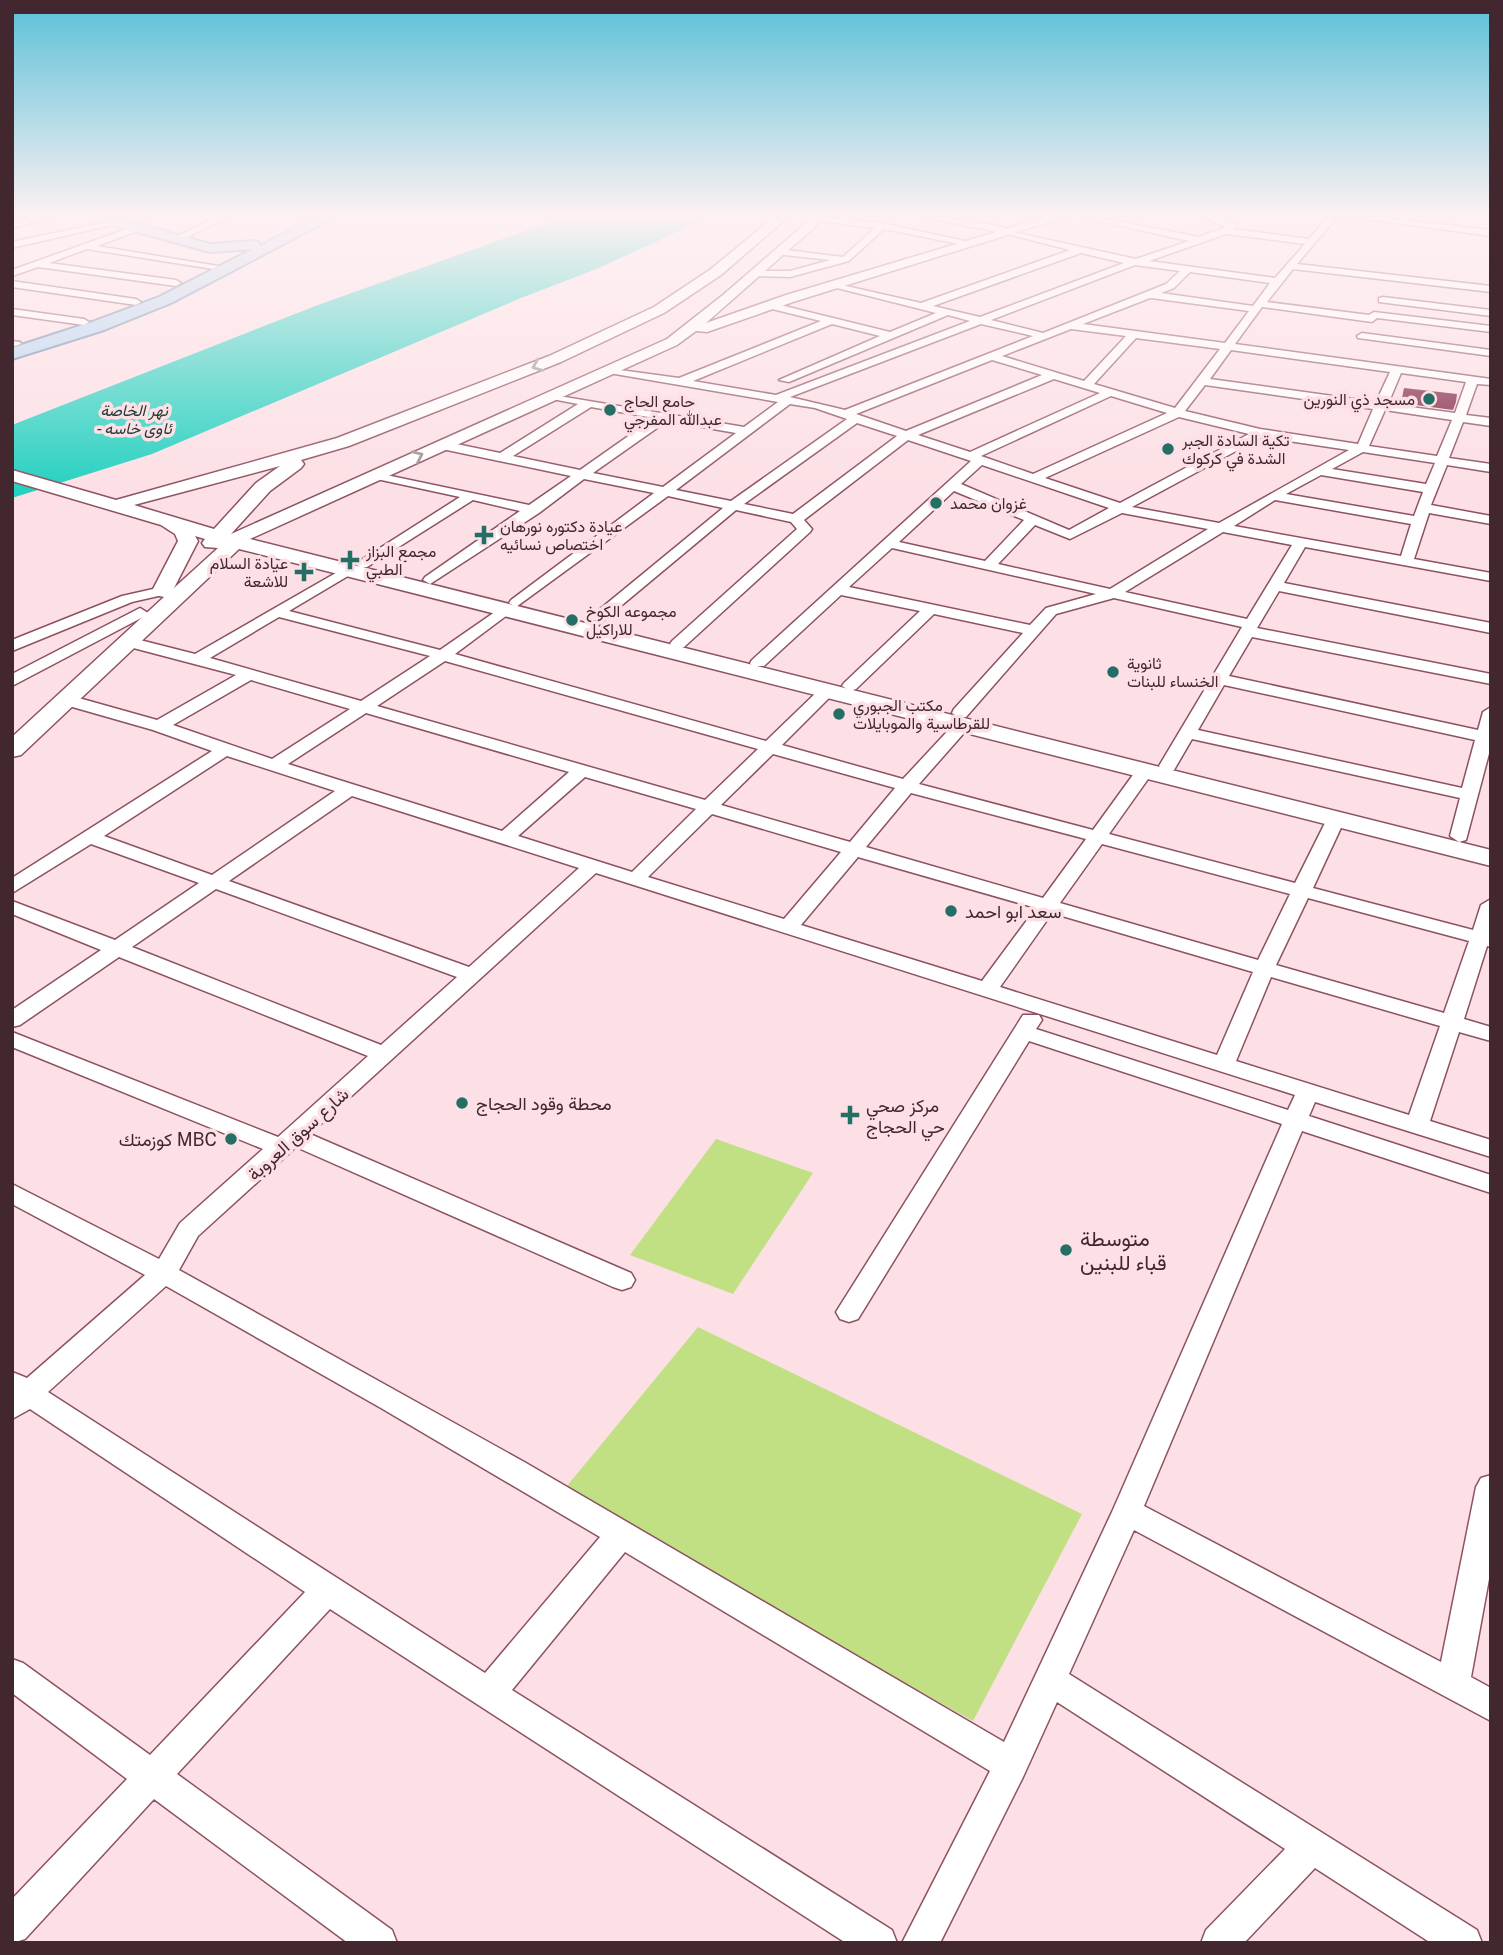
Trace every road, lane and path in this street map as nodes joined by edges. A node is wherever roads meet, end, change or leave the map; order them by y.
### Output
1 (120, 308) edge
2 (144, 308) edge
3 (659, 308) edge
4 (697, 308) edge
5 (715, 308) edge
6 (759, 308) edge
7 (781, 308) edge
8 (931, 308) edge
9 (1015, 308) edge
10 (1117, 308) edge
11 (1257, 308) edge
12 (1272, 308) edge
13 (1378, 308) edge
14 (1451, 308) edge
15 (12, 312) edge
16 (947, 312) junction
17 (1491, 313) edge
18 (1373, 317) junction
19 (831, 321) junction
20 (982, 321) junction
21 (84, 322) junction
22 (1073, 326) junction
23 (1491, 329) edge
24 (1135, 334) junction
25 (888, 335) junction
26 (1044, 336) junction
27 (678, 338) junction
28 (867, 346) junction
29 (1229, 346) junction
30 (13, 347) edge
31 (1355, 349) junction
32 (895, 355) junction
33 (1491, 355) edge
34 (990, 356) junction
35 (1396, 369) junction
36 (610, 370) junction
37 (1051, 376) junction
38 (1202, 381) junction
39 (1482, 381) edge
40 (680, 382) junction
41 (1086, 387) junction
42 (1109, 393) junction
43 (751, 394) junction
44 (551, 396) junction
45 (782, 399) junction
46 (589, 403) junction
47 (1381, 406) junction
48 (1178, 413) junction
49 (850, 416) junction
50 (664, 417) junction
51 (1460, 417) junction
52 (1491, 422) edge
53 (745, 431) junction
54 (1260, 433) junction
55 (907, 436) junction
56 (436, 439) junction
57 (343, 442) junction
58 (1362, 448) junction
59 (392, 449) dead end
60 (503, 457) junction
61 (975, 458) junction
62 (1444, 461) junction
63 (1491, 468) edge
64 (1320, 471) junction
65 (12, 473) edge
66 (584, 474) junction
67 (377, 475) junction
68 (1034, 478) junction
69 (952, 485) junction
70 (66, 488) junction
71 (1431, 489) junction
72 (663, 491) junction
73 (278, 496) dead end
74 (471, 496) junction
75 (1273, 496) junction
76 (324, 499) junction
77 (124, 502) junction
78 (733, 506) junction
79 (249, 507) junction
80 (1122, 508) junction
81 (534, 510) junction
82 (1420, 515) junction
83 (164, 517) junction
84 (796, 519) junction
85 (1033, 519) junction
86 (1491, 520) edge
87 (223, 528) junction
88 (1218, 528) junction
89 (288, 542) junction
90 (1300, 543) junction
91 (891, 544) junction
92 (1406, 562) junction
93 (988, 566) junction
94 (355, 567) junction
95 (1491, 577) edge
96 (197, 578) junction
97 (430, 580) junction
98 (1275, 586) junction
99 (840, 590) junction
100 (162, 591) junction
101 (1110, 595) junction
102 (510, 606) junction
103 (931, 609) junction
104 (276, 612) junction
105 (141, 613) junction
106 (593, 622) junction
107 (1250, 628) junction
108 (1491, 628) edge
109 (1034, 631) junction
110 (128, 642) junction
111 (678, 644) junction
112 (12, 646) edge
113 (443, 656) junction
114 (197, 659) junction
115 (758, 663) junction
116 (248, 675) junction
117 (1220, 679) junction
118 (1491, 679) edge
119 (12, 681) edge
120 (839, 689) junction
121 (68, 700) junction
122 (362, 708) junction
123 (1491, 712) edge
124 (961, 719) junction
125 (159, 726) junction
126 (12, 733) edge
127 (1188, 733) junction
128 (1484, 737) junction
129 (770, 747) junction
130 (12, 750) edge
131 (225, 750) junction
132 (275, 765) junction
133 (1168, 766) junction
134 (581, 771) junction
135 (1144, 772) junction
136 (907, 786) junction
137 (350, 789) junction
138 (1469, 795) junction
139 (710, 808) junction
140 (1336, 819) junction
141 (1100, 836) junction
142 (1459, 836) junction
143 (89, 837) junction
144 (505, 838) junction
145 (1491, 844) edge
146 (852, 850) junction
147 (1491, 858) edge
148 (593, 866) junction
149 (635, 879) junction
150 (213, 883) junction
151 (12, 887) edge
152 (1303, 891) junction
153 (1048, 905) junction
154 (1491, 905) edge
155 (12, 907) edge
156 (788, 927) junction
157 (1486, 940) edge
158 (115, 948) junction
159 (1265, 967) junction
160 (472, 975) junction
161 (987, 990) junction
162 (1040, 1007) junction
163 (12, 1020) edge
164 (1451, 1022) junction
165 (1023, 1032) junction
166 (1491, 1034) edge
167 (12, 1039) edge
168 (385, 1055) junction
169 (1224, 1064) junction
170 (1308, 1091) junction
171 (1294, 1120) junction
172 (1418, 1126) junction
173 (289, 1142) junction
174 (1491, 1149) edge
175 (1491, 1184) edge
176 (12, 1193) edge
177 (165, 1272) junction
178 (622, 1280) dead end
179 (849, 1312) dead end
180 (18, 1395) edge
181 (1491, 1487) edge
182 (1128, 1513) junction
183 (621, 1534) junction
184 (327, 1590) junction
185 (12, 1674) edge
186 (1051, 1680) junction
187 (1454, 1685) junction
188 (489, 1693) junction
189 (1491, 1705) edge
190 (1011, 1765) junction
191 (153, 1777) junction
192 (1312, 1846) junction
193 (12, 1926) edge
194 (379, 1943) edge
195 (879, 1943) edge
196 (920, 1943) edge
197 (1219, 1943) edge
198 (1464, 1943) edge

1 - 21 main road
2 - 30 main road
3 -> 57 street
4 - 56 street
5 - 27 street
6 - 27 street
7 - 19 street
8 - 16 street
9 - 20 street
10 - 22 street
11 - 29 street
12 - 18 street
13 - 18 street
14 - 17 street
15 - 21 street
16 - 20 street
16 - 25 street
18 - 23 street
18 - 31 street
19 - 25 street
19 - 40 street
20 - 26 street
20 - 32 street
21 - 30 main road
22 - 24 street
22 - 26 street
24 - 29 street
24 - 41 street
25 - 28 street
26 - 34 street
27 - 36 street
28 - 32 street
28 - 43 street
29 - 31 street
29 - 38 street
31 - 33 street
31 - 35 street
32 - 45 street
33 - 39 street
34 - 37 street
34 - 49 street
35 - 39 street
35 - 47 street
36 - 40 street
36 - 44 street
37 - 41 street
37 - 55 street
38 - 47 street
38 - 48 street
39 - 51 street
40 - 43 street
41 - 42 street
42 - 48 street
42 - 61 street
43 - 45 street
44 - 46 street
44 - 56 street
45 - 49 street
45 - 53 street
46 - 50 street
46 - 60 street
47 - 51 street
47 - 58 street
48 - 54 street
48 - 68 street
49 - 55 street
49 - 78 street
50 - 53 street
50 - 66 street
51 - 52 street
51 - 62 street
53 - 72 street
54 - 58 street
54 - 80 street
55 - 61 street
55 - 84 street
56 - 59 street
56 - 60 street
67 -> 56 street
57 - 77 street
57 - 79 street
57 - 83 street
58 - 62 street
58 - 64 street
60 - 66 street
61 - 68 street
61 - 69 street
62 - 63 street
62 - 71 street
64 - 71 street
64 - 75 street
65 - 70 street
66 - 72 street
66 - 81 street
67 - 74 street
67 - 76 street
68 - 80 street
69 - 85 street
69 - 91 street
70 - 77 street
70 - 83 street
71 - 82 street
72 - 78 street
72 - 102 street
73 - 79 street
74 - 81 street
74 - 94 street
75 - 82 street
75 - 88 street
76 - 79 street
76 - 87 street
76 - 89 street
77 - 83 street
78 - 84 street
78 - 106 street
79 - 87 street
79 - 87 street
80 - 85 street
80 - 88 street
81 - 97 street
82 - 86 street
82 - 92 street
83 - 87 street
83 - 100 street
84 - 111 street
85 - 93 street
87 - 89 street
87 - 96 street
87 - 100 street
88 - 90 street
88 - 101 street
89 - 94 street
89 - 96 street
90 - 92 street
90 - 98 street
91 - 93 street
91 - 99 street
92 - 95 street
93 - 101 street
94 - 97 street
94 - 102 street
94 - 104 street
96 - 110 street
97 - 102 street
98 - 107 street
98 - 108 street
99 - 103 street
99 - 115 street
100 - 105 street
100 - 112 street
101 - 107 street
101 - 109 street
102 - 106 street
102 - 113 street
102 - 120 street
103 - 109 street
103 - 120 street
104 - 113 street
104 - 114 street
105 - 119 street
105 - 126 street
106 - 111 street
107 - 117 street
107 - 118 street
109 - 124 street
110 - 114 street
110 - 121 street
111 - 115 street
113 - 122 street
113 - 129 street
114 - 116 street
115 - 120 street
116 - 122 street
116 - 125 street
117 - 127 street
117 - 128 street
120 - 124 street
120 - 129 street
121 - 125 street
121 - 130 street
122 - 132 street
122 - 134 street
123 - 128 street
124 - 133 street
124 - 135 street
124 - 136 street
125 - 131 street
127 - 133 street
127 - 138 street
128 - 138 street
129 - 136 street
129 - 139 street
131 - 132 street
131 - 143 street
132 - 137 street
133 - 142 street
134 - 139 street
134 - 144 street
135 - 140 street
135 - 141 street
136 - 141 street
136 - 146 street
137 - 144 street
137 - 150 street
138 - 142 street
139 - 146 street
139 - 149 street
140 - 147 street
140 - 152 street
141 - 152 street
141 - 153 street
142 - 145 street
143 - 150 street
143 - 151 street
144 - 148 street
146 - 153 street
146 - 156 street
148 - 149 street
148 - 160 street, شارع سوق العروبة
149 - 156 street
150 - 158 street
150 - 160 street
152 - 157 street
152 - 159 street
153 - 159 street
153 - 161 street
154 - 157 street
155 - 158 street
156 - 161 street
157 - 164 street
158 - 163 street
158 - 168 street
159 - 164 street
159 - 169 street
160 - 168 street, شارع سوق العروبة
161 - 162 street
162 - 165 street
162 - 169 street
164 - 166 street
164 - 172 street
165 - 171 street
165 - 179 street
167 - 173 street
168 - 173 street, شارع سوق العروبة
169 - 170 street
170 - 171 street
170 - 172 street
171 - 175 street
171 - 182 street
172 - 174 street
173 - 177 street, شارع سوق العروبة
173 - 178 street
176 - 177 street
177 - 180 street, شارع سوق العروبة
177 - 183 street
180 - 184 street
181 - 187 street
182 - 186 street
182 - 187 street
183 - 188 street
183 - 190 street
184 - 188 street
184 - 191 street
185 - 191 street
186 - 190 street
186 - 192 street
187 - 189 street
188 - 195 street
190 - 196 street
191 - 193 street
191 - 194 street
192 - 197 street
192 - 198 street

